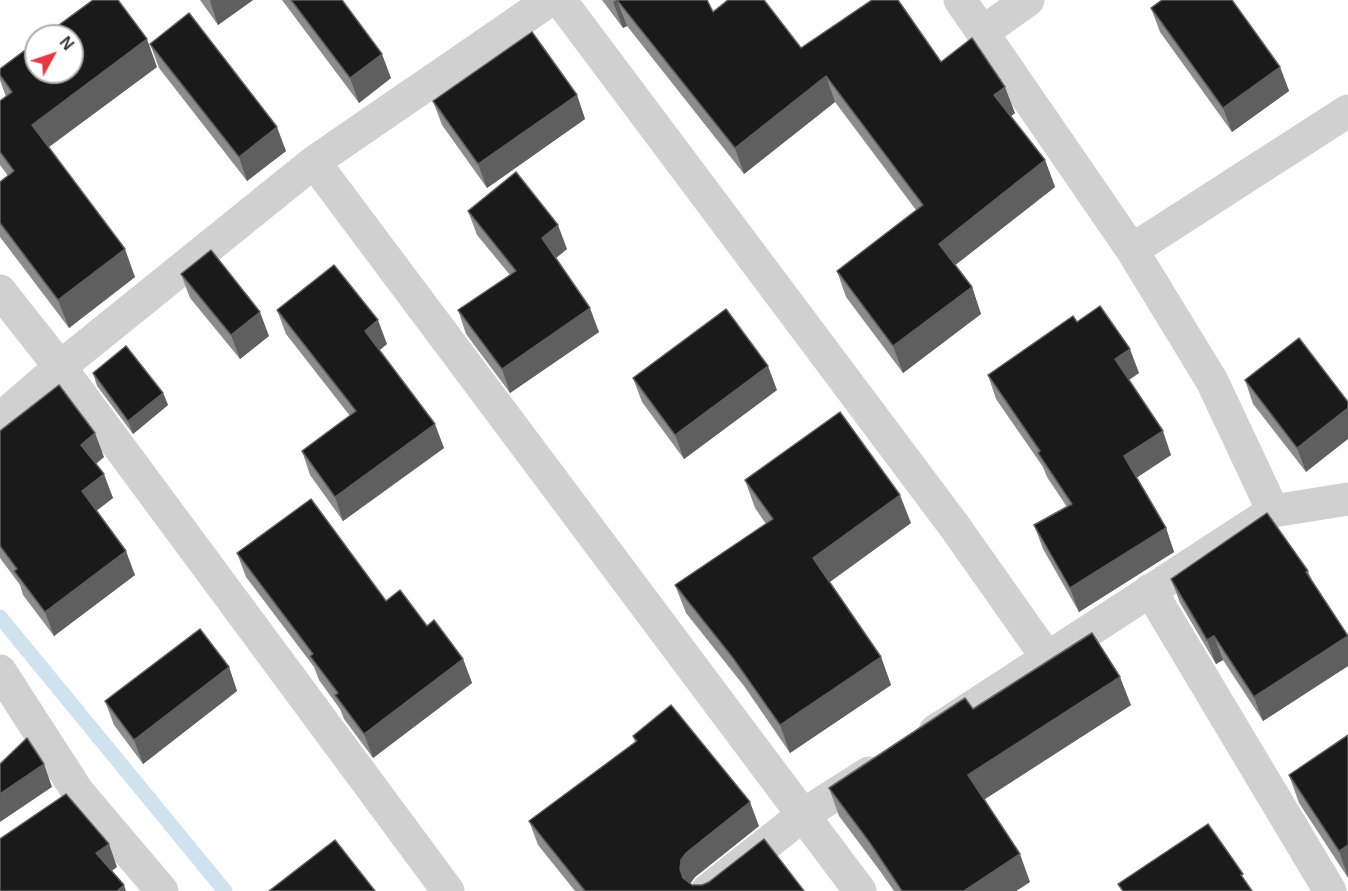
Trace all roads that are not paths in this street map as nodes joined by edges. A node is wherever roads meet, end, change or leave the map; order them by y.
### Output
1 (550, 0) edge
2 (560, 0) edge
3 (960, 0) edge
4 (1028, 0) edge
5 (983, 33) junction
6 (1348, 111) edge
7 (314, 162) junction
8 (1132, 249) junction
9 (0, 291) edge
10 (60, 367) junction
11 (0, 419) edge
12 (1348, 499) edge
13 (1272, 511) junction
14 (1150, 590) junction
15 (1048, 659) junction
16 (0, 671) edge
17 (803, 815) junction
18 (162, 891) edge
19 (448, 891) edge
20 (707, 891) edge
21 (860, 891) edge
22 (1330, 891) edge

1 - 7 street
2 - 15 street
3 - 5 street
4 - 5 street
5 - 8 street
6 - 8 street
7 - 10 street
7 - 17 street
8 - 13 street
9 - 10 street
10 - 11 street
10 - 19 street
12 - 13 street
13 - 14 street
14 - 15 street
14 - 22 street
15 - 17 street
16 - 18 street
17 - 20 street
17 - 21 street

